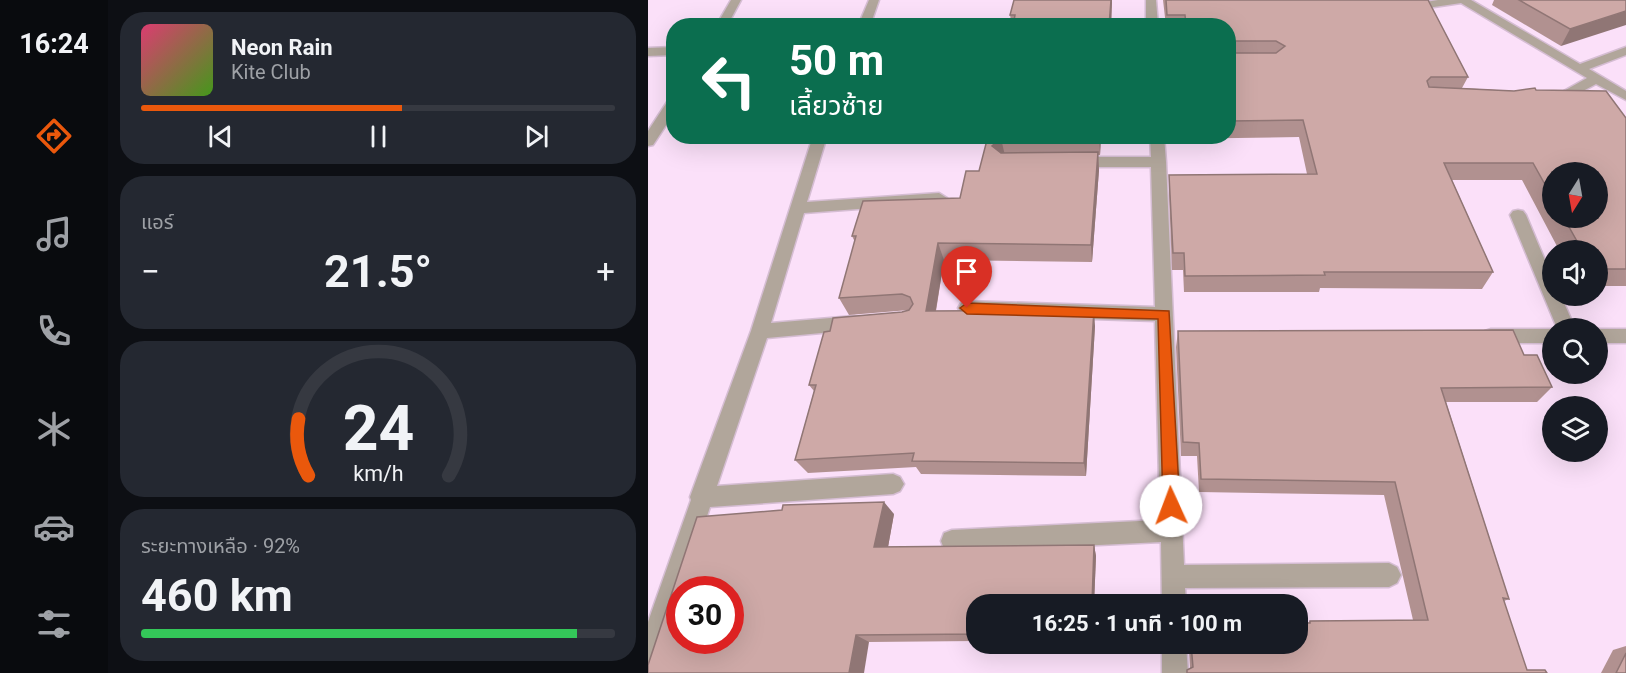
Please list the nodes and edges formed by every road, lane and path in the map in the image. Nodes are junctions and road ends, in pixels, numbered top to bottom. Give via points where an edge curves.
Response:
1 (735, 0) edge
2 (873, 0) edge
3 (1151, 0) edge
4 (1391, 0) edge
5 (1462, 0) edge
6 (725, 18) edge
7 (867, 18) edge
8 (1152, 18) edge
9 (666, 51) edge
10 (1626, 51) edge
11 (648, 52) edge
12 (1580, 68) junction
13 (1597, 78) junction
14 (1626, 96) edge
15 (1535, 99) edge
16 (661, 120) edge
17 (648, 142) edge
18 (818, 144) edge
19 (1159, 144) edge
20 (1064, 162) edge
21 (1163, 174) junction
22 (939, 198) edge
23 (798, 208) junction
24 (1518, 215) dead end
25 (967, 308) edge
26 (1165, 314) junction
27 (1562, 318) edge
28 (875, 322) edge
29 (760, 331) junction
30 (1542, 336) edge
31 (1608, 336) edge
32 (1626, 336) edge
33 (1470, 337) edge
34 (893, 484) dead end
35 (702, 497) junction
36 (1172, 530) junction
37 (952, 542) dead end
38 (1389, 574) dead end
39 (1174, 577) junction
40 (1174, 594) edge
41 (1174, 654) edge
42 (648, 657) edge
43 (1175, 673) edge

1 - 6 street
2 - 7 street
3 - 8 street
4 - 5 street via 1407,8
5 - 12 street
9 - 11 street
10 - 12 street
12 - 13 street
13 - 14 street
13 - 15 street via 1565,95
16 - 17 street
18 - 23 street
19 - 21 street
20 - 21 street
21 - 26 street
22 - 23 street
23 - 29 street
24 - 27 street
25 - 26 street
26 - 36 street via 1172,338
28 - 29 street
29 - 35 street
30 - 33 street
31 - 32 street
34 - 35 street
35 - 42 street
36 - 37 street
36 - 39 street
38 - 39 street
39 - 40 street
41 - 43 street

